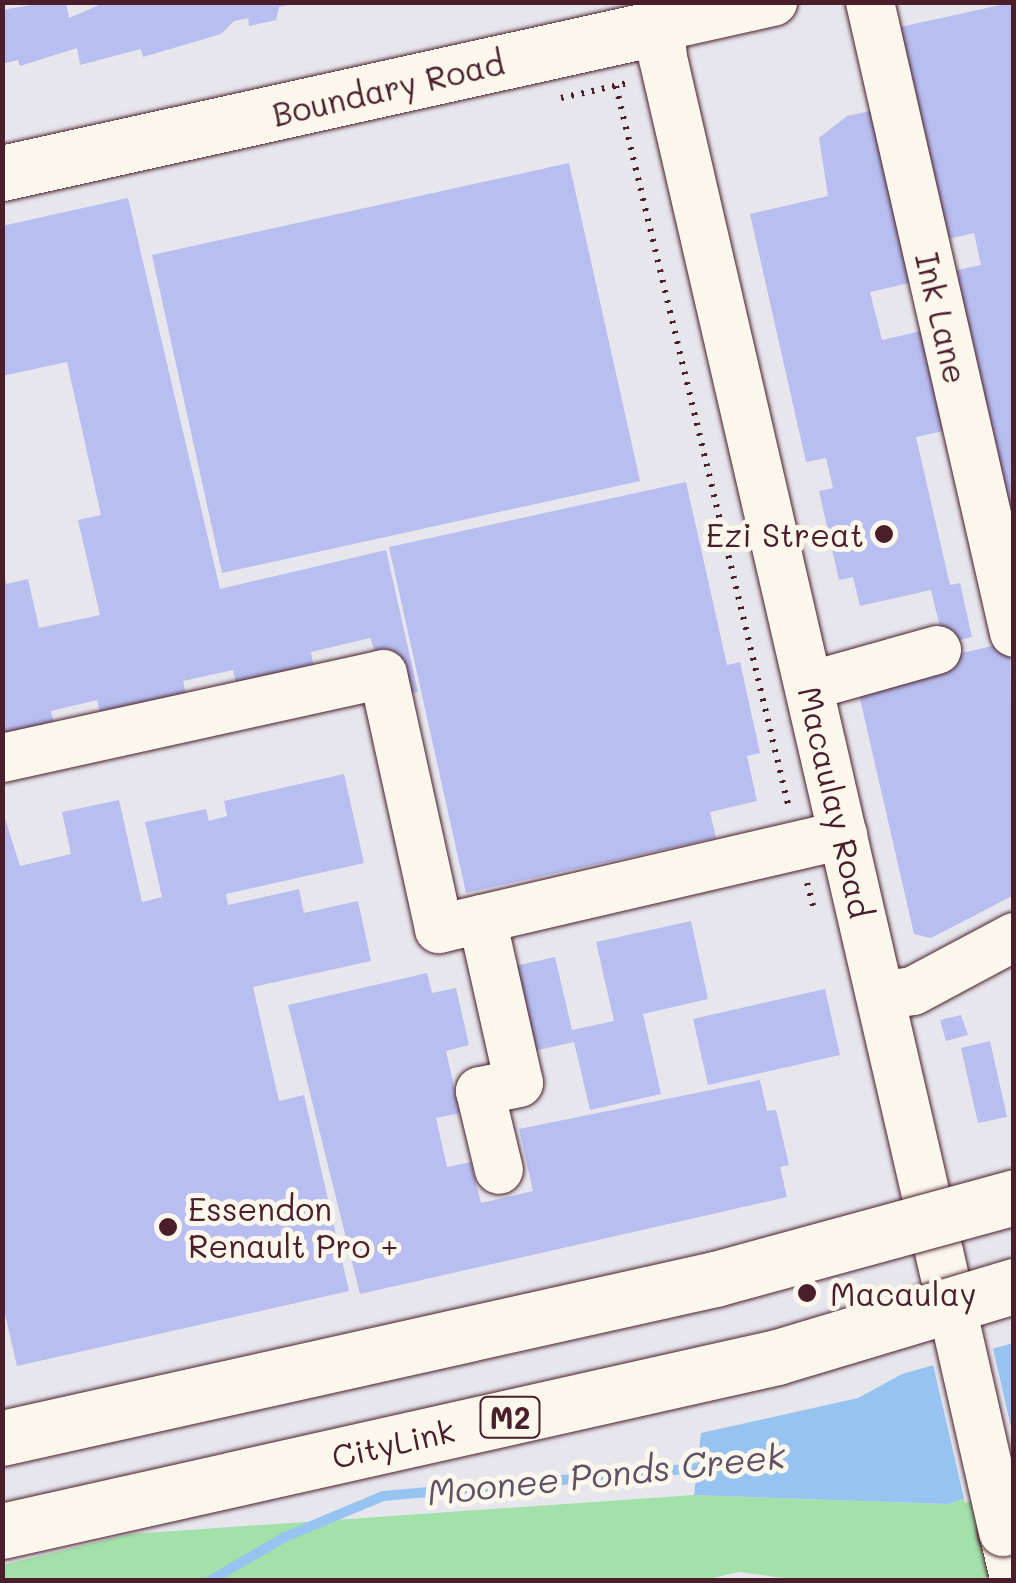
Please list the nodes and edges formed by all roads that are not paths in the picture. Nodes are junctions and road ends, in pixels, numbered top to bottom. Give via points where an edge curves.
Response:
1 (773, 2) edge
2 (870, 2) edge
3 (663, 9) edge
4 (2, 173) edge
5 (1014, 633) edge
6 (937, 650) dead end
7 (809, 686) junction
8 (2, 758) edge
9 (821, 840) junction
10 (482, 919) junction
11 (1014, 937) edge
12 (880, 996) junction
13 (499, 1170) dead end
14 (1014, 1197) edge
15 (1014, 1286) edge
16 (2, 1438) edge
17 (310, 1462) junction
18 (2, 1531) edge
19 (1008, 1555) edge
20 (2, 1558) edge

1 - 3 street, Boundary Road
2 - 5 street, Ink Lane
3 - 4 main road, Boundary Road
3 - 7 street, Macaulay Road
6 - 7 street
7 - 9 street, Macaulay Road
8 - 10 street via 383,674 439,929
9 - 10 street
9 - 12 street, Macaulay Road
10 - 13 street via 518,1082 480,1091
11 - 12 street via 913,991
12 - 19 street, Macaulay Road, bridge
14 - 16 main road, bridge via 714,1278
15 - 17 main road, CityLink / M2, bridge via 776,1357
17 - 18 main road, CityLink / M2, bridge
17 - 20 main road, bridge

